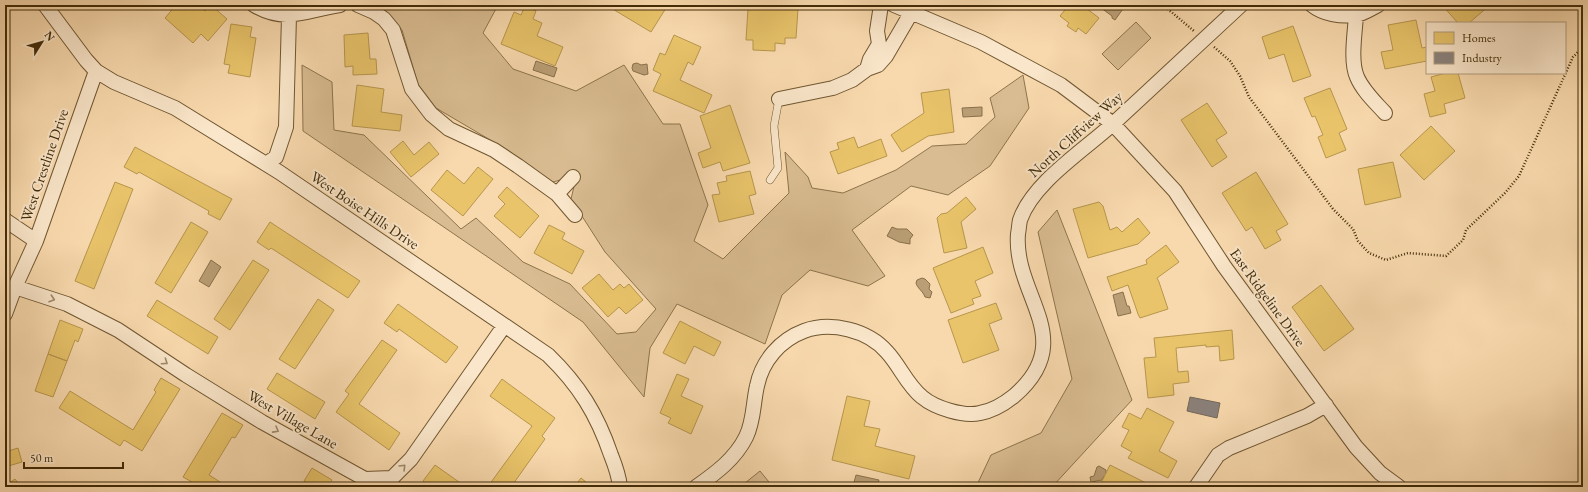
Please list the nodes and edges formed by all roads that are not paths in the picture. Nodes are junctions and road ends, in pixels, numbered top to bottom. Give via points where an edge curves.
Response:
1 (45, 5) edge
2 (254, 5) edge
3 (340, 5) edge
4 (358, 5) edge
5 (881, 5) edge
6 (894, 5) edge
7 (1240, 5) edge
8 (1312, 5) edge
9 (1378, 5) edge
10 (911, 13) junction
11 (1356, 15) junction
12 (289, 16) junction
13 (879, 36) junction
14 (894, 42) junction
15 (867, 69) junction
16 (96, 71) junction
17 (779, 99) joint
18 (1385, 113) dead end
19 (1113, 124) junction
20 (266, 164) junction
21 (573, 177) dead end
22 (770, 180) dead end
23 (557, 194) junction
24 (575, 214) dead end
25 (5, 220) edge
26 (36, 240) junction
27 (15, 287) junction
28 (5, 314) edge
29 (504, 326) junction
30 (1326, 406) junction
31 (620, 487) edge
32 (696, 487) edge
33 (1196, 487) edge
34 (1399, 487) edge

1 - 16 street, West Boise Hills Drive
2 - 12 street
3 - 12 street
4 - 23 street via 384,19 393,30 412,89 431,114 449,129 494,150
5 - 13 street via 877,31
6 - 10 street, East Ridgeline Drive
7 - 19 street, North Cliffview Way
8 - 11 street via 1333,14
9 - 11 street
10 - 14 street
10 - 19 street, East Ridgeline Drive via 981,42 1062,85
11 - 18 street via 1353,64 1356,76
12 - 20 street via 286,127 276,157
13 - 14 street
13 - 15 street via 879,44
14 - 15 street via 878,65
15 - 17 street via 852,80 833,88
16 - 20 street, West Boise Hills Drive via 114,82 175,108
16 - 26 street, West Crestline Drive
17 - 22 lane via 774,126 778,168
19 - 30 street, East Ridgeline Drive via 1175,191 1224,266
19 - 32 street, North Cliffview Way via 1039,188 1019,221 1017,245 1020,264 1040,319 1044,338 1040,363 1029,381 1012,397 994,409 978,414 941,408 922,397 906,380 888,352 875,341 856,331 835,327 806,330 782,344 772,354 762,369 757,385 747,435 736,454
20 - 29 street, West Boise Hills Drive
21 - 23 street
23 - 24 street
25 - 26 street
26 - 27 street, West Crestline Drive
27 - 28 street, West Crestline Drive
27 -> 29 street, West Village Lane via 66,304 118,330 186,376 262,422 365,479 392,478 411,459
29 - 31 street, West Boise Hills Drive via 548,355 580,390 605,435
30 - 33 street via 1229,448 1218,455
30 - 34 street, East Ridgeline Drive via 1368,461

